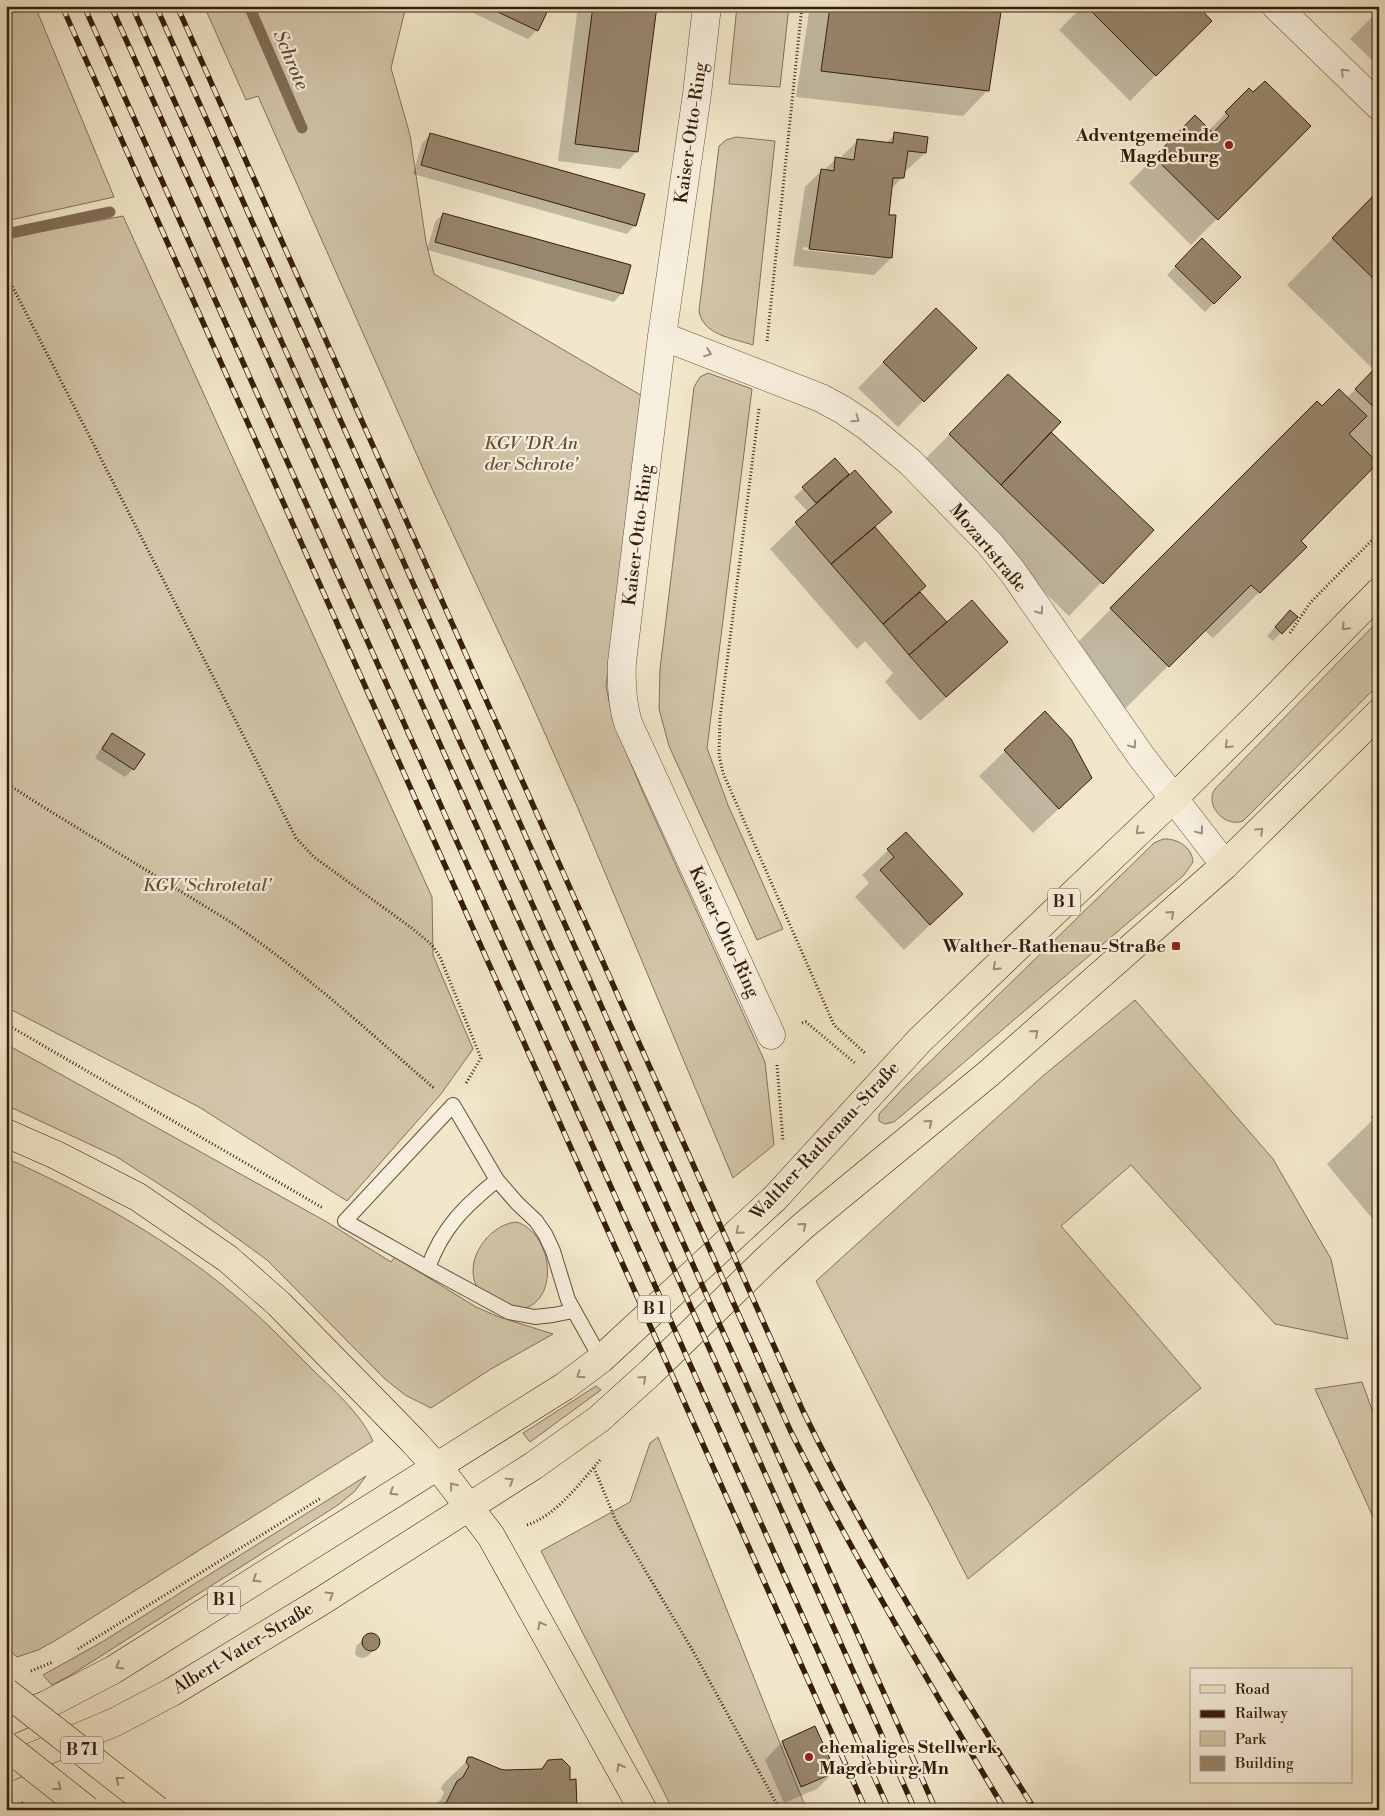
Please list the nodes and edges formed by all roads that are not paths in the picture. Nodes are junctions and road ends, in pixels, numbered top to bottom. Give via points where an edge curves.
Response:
1 (707, 6) edge
2 (1276, 6) edge
3 (1379, 106) edge
4 (662, 336) junction
5 (1379, 592) edge
6 (1379, 713) edge
7 (1174, 798) junction
8 (1225, 865) junction
9 (771, 1035) road end
10 (6, 1133) edge
11 (497, 1180) junction
12 (428, 1268) junction
13 (573, 1311) junction
14 (601, 1359) junction
15 (434, 1466) junction
16 (469, 1507) junction
17 (6, 1692) edge
18 (6, 1722) edge
19 (6, 1746) edge
20 (6, 1768) edge
21 (87, 1810) edge
22 (157, 1810) edge
23 (643, 1810) edge

1 - 4 street, Kaiser-Otto-Ring
3 -> 2 street
4 -> 7 street, Mozartstraße via 821,398 868,427 910,462 964,516 1012,571
4 - 9 street, Kaiser-Otto-Ring via 622,662 624,712
5 -> 7 main road, Walther-Rathenau-Straße / B 1
8 -> 6 main road, B 1
7 -> 8 street, Mozartstraße
7 -> 14 main road, Walther-Rathenau-Straße / B 1 via 920,1040 775,1198
16 -> 8 main road, B 1 via 599,1419 797,1231 988,1074
10 - 15 main road via 138,1197 228,1258 286,1312
11 - 12 lane via 454,1219 440,1240
11 - 12 lane via 453,1105 345,1221
11 - 13 lane via 545,1234
12 - 13 lane via 510,1312 535,1317
13 - 14 lane
14 -> 15 main road, Walther-Rathenau-Straße / B 1 via 565,1386
16 -> 15 main road
15 -> 18 main road, B 1 via 113,1670
20 -> 16 main road, Albert-Vater-Straße / B 1 via 115,1722 172,1692
23 -> 16 main road via 505,1559
22 -> 17 main road, B 71, bridge
19 -> 21 main road, B 71, bridge

